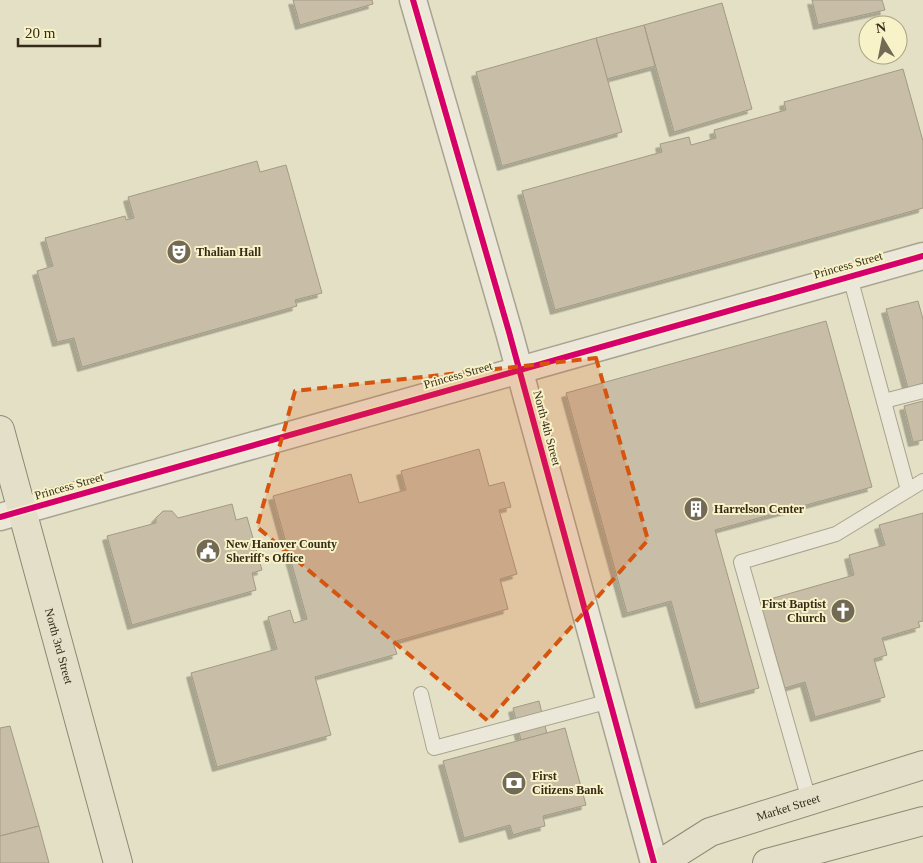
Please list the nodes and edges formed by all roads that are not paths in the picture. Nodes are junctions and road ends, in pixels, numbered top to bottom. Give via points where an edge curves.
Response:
1 (413, 0) edge
2 (923, 256) edge
3 (850, 277) junction
4 (519, 369) junction
5 (923, 391) edge
6 (884, 401) junction
7 (0, 430) edge
8 (923, 481) edge
9 (908, 490) junction
10 (11, 514) edge
11 (421, 694) dead end
12 (610, 702) junction
13 (923, 766) edge
14 (809, 800) junction
15 (923, 820) edge
16 (118, 863) edge
17 (654, 863) edge
18 (661, 863) edge
19 (767, 863) edge

1 - 4 street, North 4th Street
2 - 3 street, Princess Street
3 - 4 street, Princess Street
3 - 6 lane
4 - 10 street, Princess Street
4 - 12 street, North 4th Street
5 - 6 lane
6 - 9 lane
7 - 10 main road, North 3rd Street
8 - 9 lane
9 - 14 lane via 836,534 741,562
10 - 16 main road, North 3rd Street
11 - 12 lane via 434,748
12 - 17 street, North 4th Street
13 - 14 main road, Market Street
14 - 18 main road, Market Street via 710,832
15 - 19 main road

